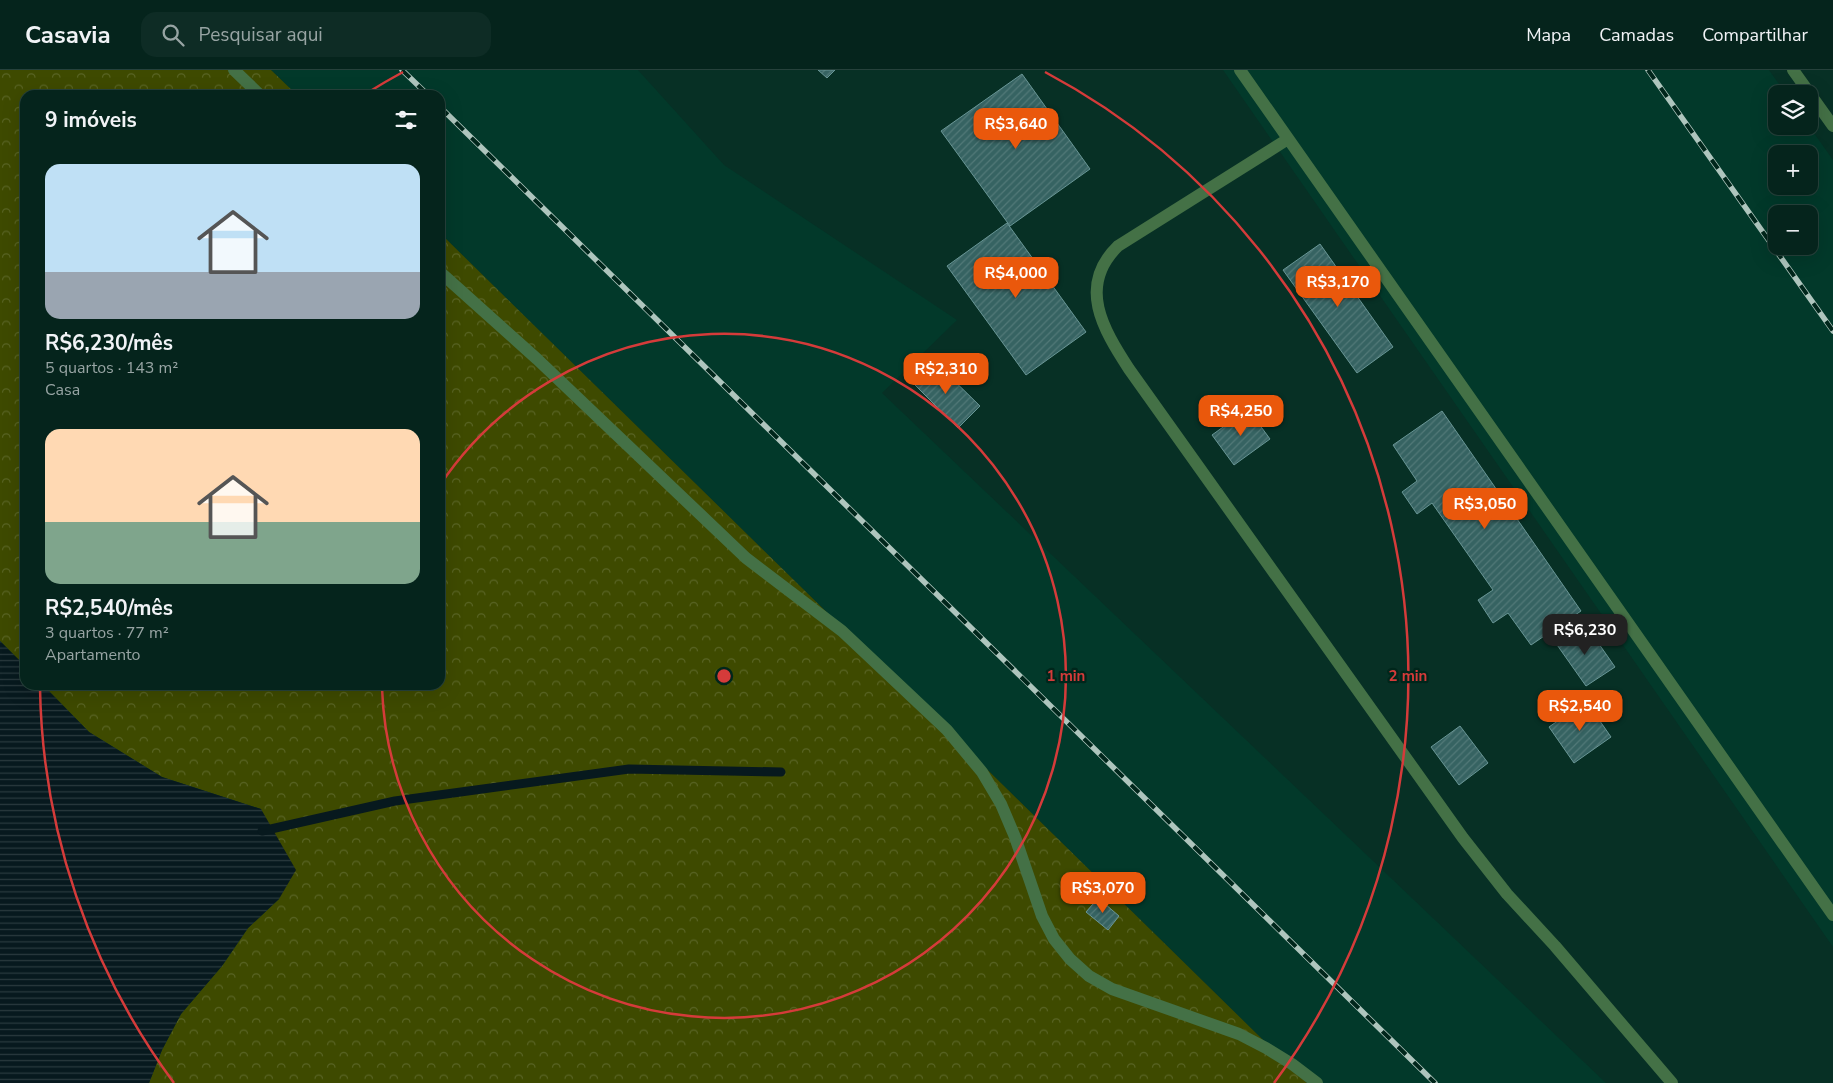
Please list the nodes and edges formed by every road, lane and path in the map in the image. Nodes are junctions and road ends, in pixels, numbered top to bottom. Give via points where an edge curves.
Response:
1 (234, 70) edge
2 (1240, 70) edge
3 (1793, 70) edge
4 (255, 90) edge
5 (1833, 126) edge
6 (1288, 139) junction
7 (445, 276) edge
8 (1833, 915) edge
9 (1317, 1083) edge
10 (1672, 1083) edge

1 - 4 street
2 - 6 street
3 - 5 street
6 - 8 street
6 - 10 street via 1114,249 1097,280 1096,300 1102,320 1129,369 1468,844 1512,900
7 - 9 street via 537,359 746,558 842,632 947,730 982,772 1001,804 1016,837 1044,922 1070,959 1090,976 1112,988 1239,1034 1279,1055

